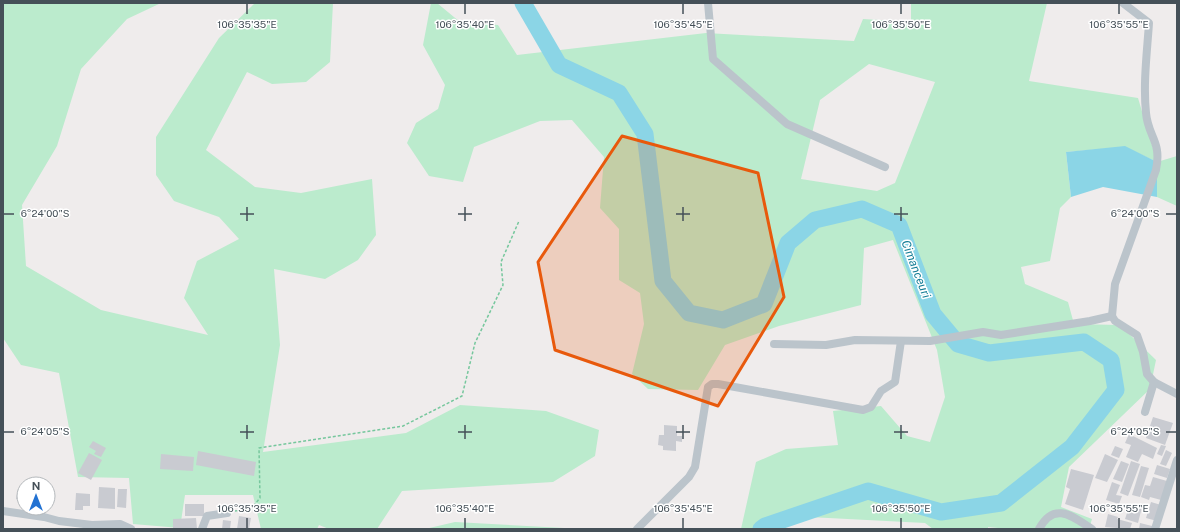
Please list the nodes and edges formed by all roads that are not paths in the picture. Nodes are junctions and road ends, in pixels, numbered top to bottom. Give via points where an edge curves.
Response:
1 (708, 3) edge
2 (1123, 3) edge
3 (885, 167) dead end
4 (1112, 316) junction
5 (901, 341) junction
6 (774, 344) dead end
7 (1154, 382) junction
8 (1177, 394) edge
9 (1145, 412) dead end
10 (1177, 460) edge
11 (3, 511) edge
12 (227, 513) road end
13 (131, 529) edge
14 (202, 529) edge
15 (637, 529) edge
16 (1039, 529) edge
17 (1092, 529) edge
18 (1155, 529) edge

1 - 3 street via 713,59 787,124
2 - 4 street via 1148,23 1146,115 1158,158 1115,284
4 - 5 street via 1001,335 983,332 930,341
4 - 7 street via 1115,321 1137,335 1147,374
5 - 6 street via 855,340 826,345
5 - 15 street via 894,382 881,391 871,407 863,410 712,384 708,387 695,467 690,477
7 - 8 street
7 - 9 street
10 - 18 street
11 - 13 street via 92,525 120,524
12 - 14 street via 207,516
16 - 17 street via 1044,519 1056,513 1069,514

